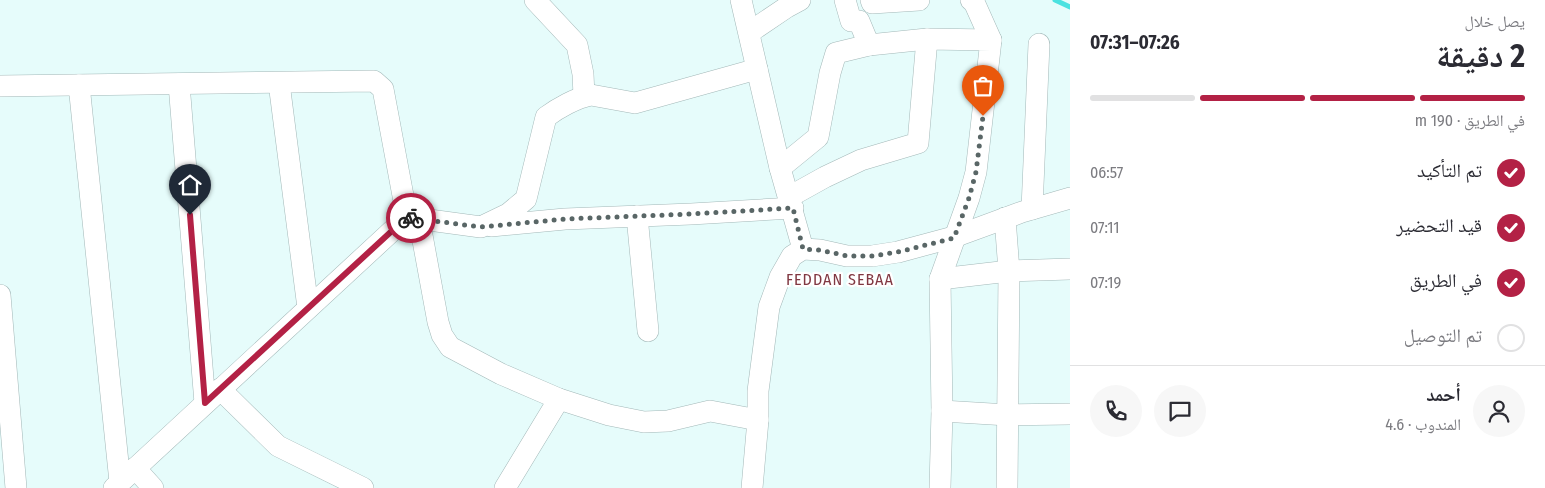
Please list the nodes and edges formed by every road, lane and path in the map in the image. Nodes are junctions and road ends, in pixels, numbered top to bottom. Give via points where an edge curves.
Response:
1 (535, 0) edge
2 (741, 0) edge
3 (800, 0) edge
4 (845, 0) edge
5 (871, 0) edge
6 (919, 0) edge
7 (971, 0) edge
8 (750, 32) junction
9 (927, 40) junction
10 (991, 40) junction
11 (1039, 44) dead end
12 (869, 45) junction
13 (757, 69) junction
14 (279, 82) junction
15 (179, 84) junction
16 (79, 85) junction
17 (0, 86) edge
18 (584, 96) junction
19 (780, 168) junction
20 (1070, 198) edge
21 (791, 202) junction
22 (1032, 209) junction
23 (637, 216) junction
24 (413, 218) junction
25 (1005, 218) junction
26 (481, 227) junction
27 (954, 238) junction
28 (803, 249) junction
29 (1070, 269) edge
30 (1009, 271) junction
31 (940, 279) junction
32 (0, 295) edge
33 (308, 308) junction
34 (648, 331) dead end
35 (213, 396) junction
36 (559, 398) junction
37 (942, 411) junction
38 (1070, 414) edge
39 (1008, 415) junction
40 (758, 420) junction
41 (135, 468) junction
42 (117, 485) edge
43 (16, 488) edge
44 (152, 488) edge
45 (363, 488) edge
46 (504, 488) edge
47 (752, 488) edge
48 (940, 488) edge
49 (1007, 488) edge

1 - 18 street via 577,45
2 - 8 street
3 - 8 street
4 - 12 street via 851,21 859,21
5 - 6 street via 872,3
7 - 10 street
8 - 13 street
9 - 10 street
9 - 12 street
9 - 21 street via 918,143 861,160 825,177
10 - 27 street via 976,172
11 - 22 street
12 - 19 street via 836,54 818,137
13 - 18 street via 635,103
13 - 19 street
14 - 15 street
14 - 24 street via 374,81 378,84 382,89
14 - 33 street
15 - 16 street
15 - 35 street
16 - 17 street
16 - 42 street
18 - 26 street via 546,117 526,199 508,214
19 - 21 street
20 - 22 street
21 - 23 street
21 - 28 street
22 - 25 street
23 - 26 street
23 - 34 street
24 - 26 street
24 - 33 street
24 - 36 street via 438,322 450,348
25 - 27 street
25 - 30 street
27 - 28 street via 872,256 847,256
27 - 31 street
28 - 40 street via 792,256 769,308 758,391
29 - 30 street
30 - 31 street
30 - 39 street
31 - 37 street
32 - 43 street
33 - 35 street
35 - 41 street
35 - 45 street via 278,446
36 - 40 street via 608,415 644,422 668,421 710,411
36 - 46 street
37 - 39 street
37 - 48 street
38 - 39 street
39 - 49 street
40 - 47 street
41 - 42 street
41 - 44 street

